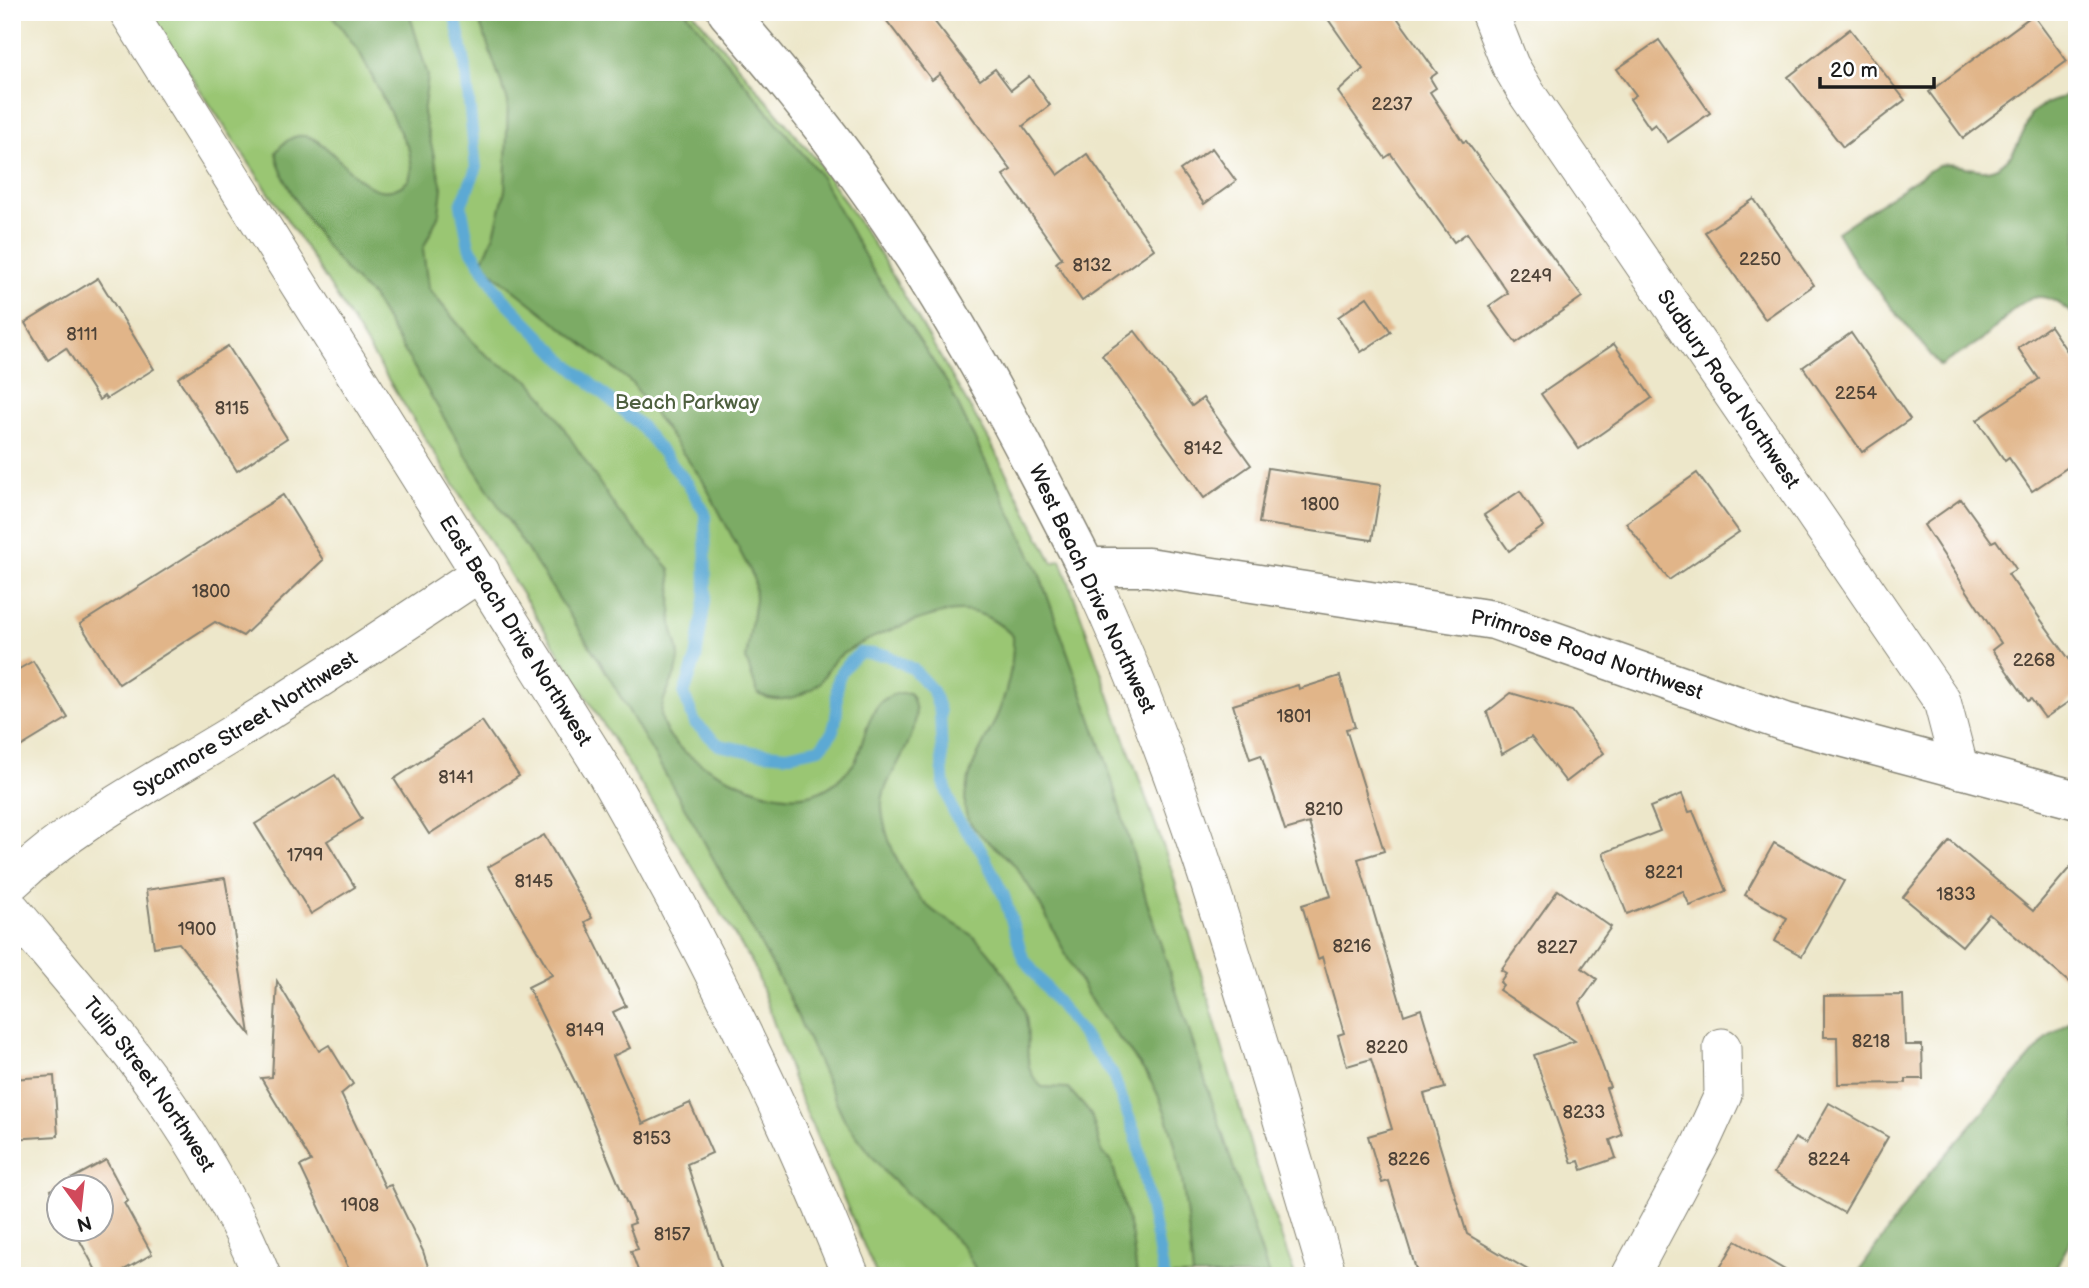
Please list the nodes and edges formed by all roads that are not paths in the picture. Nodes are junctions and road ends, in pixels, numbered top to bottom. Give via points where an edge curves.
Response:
1 (128, 12) edge
2 (727, 12) edge
3 (1489, 12) edge
4 (1086, 567) junction
5 (481, 572) junction
6 (1959, 770) junction
7 (2077, 800) edge
8 (12, 882) edge
9 (12, 910) edge
10 (1722, 1047) dead end
11 (262, 1276) edge
12 (851, 1276) edge
13 (1328, 1276) edge
14 (1630, 1276) edge

1 - 5 street, East Beach Drive Northwest
2 - 4 street, West Beach Drive Northwest via 833,142 904,241 988,379
3 - 6 street, Sudbury Road Northwest via 1527,94 1942,701
4 - 6 street, Primrose Road Northwest via 1148,567 1494,620 1785,722
4 - 13 street, West Beach Drive Northwest via 1141,687 1181,794
5 - 8 street, Sycamore Street Northwest via 314,684 93,819
5 - 12 street, East Beach Drive Northwest via 607,776 709,963 786,1123
6 - 7 street, Primrose Road Northwest
9 - 11 street, Tulip Street Northwest via 163,1092 217,1178
10 - 14 street via 1723,1095

